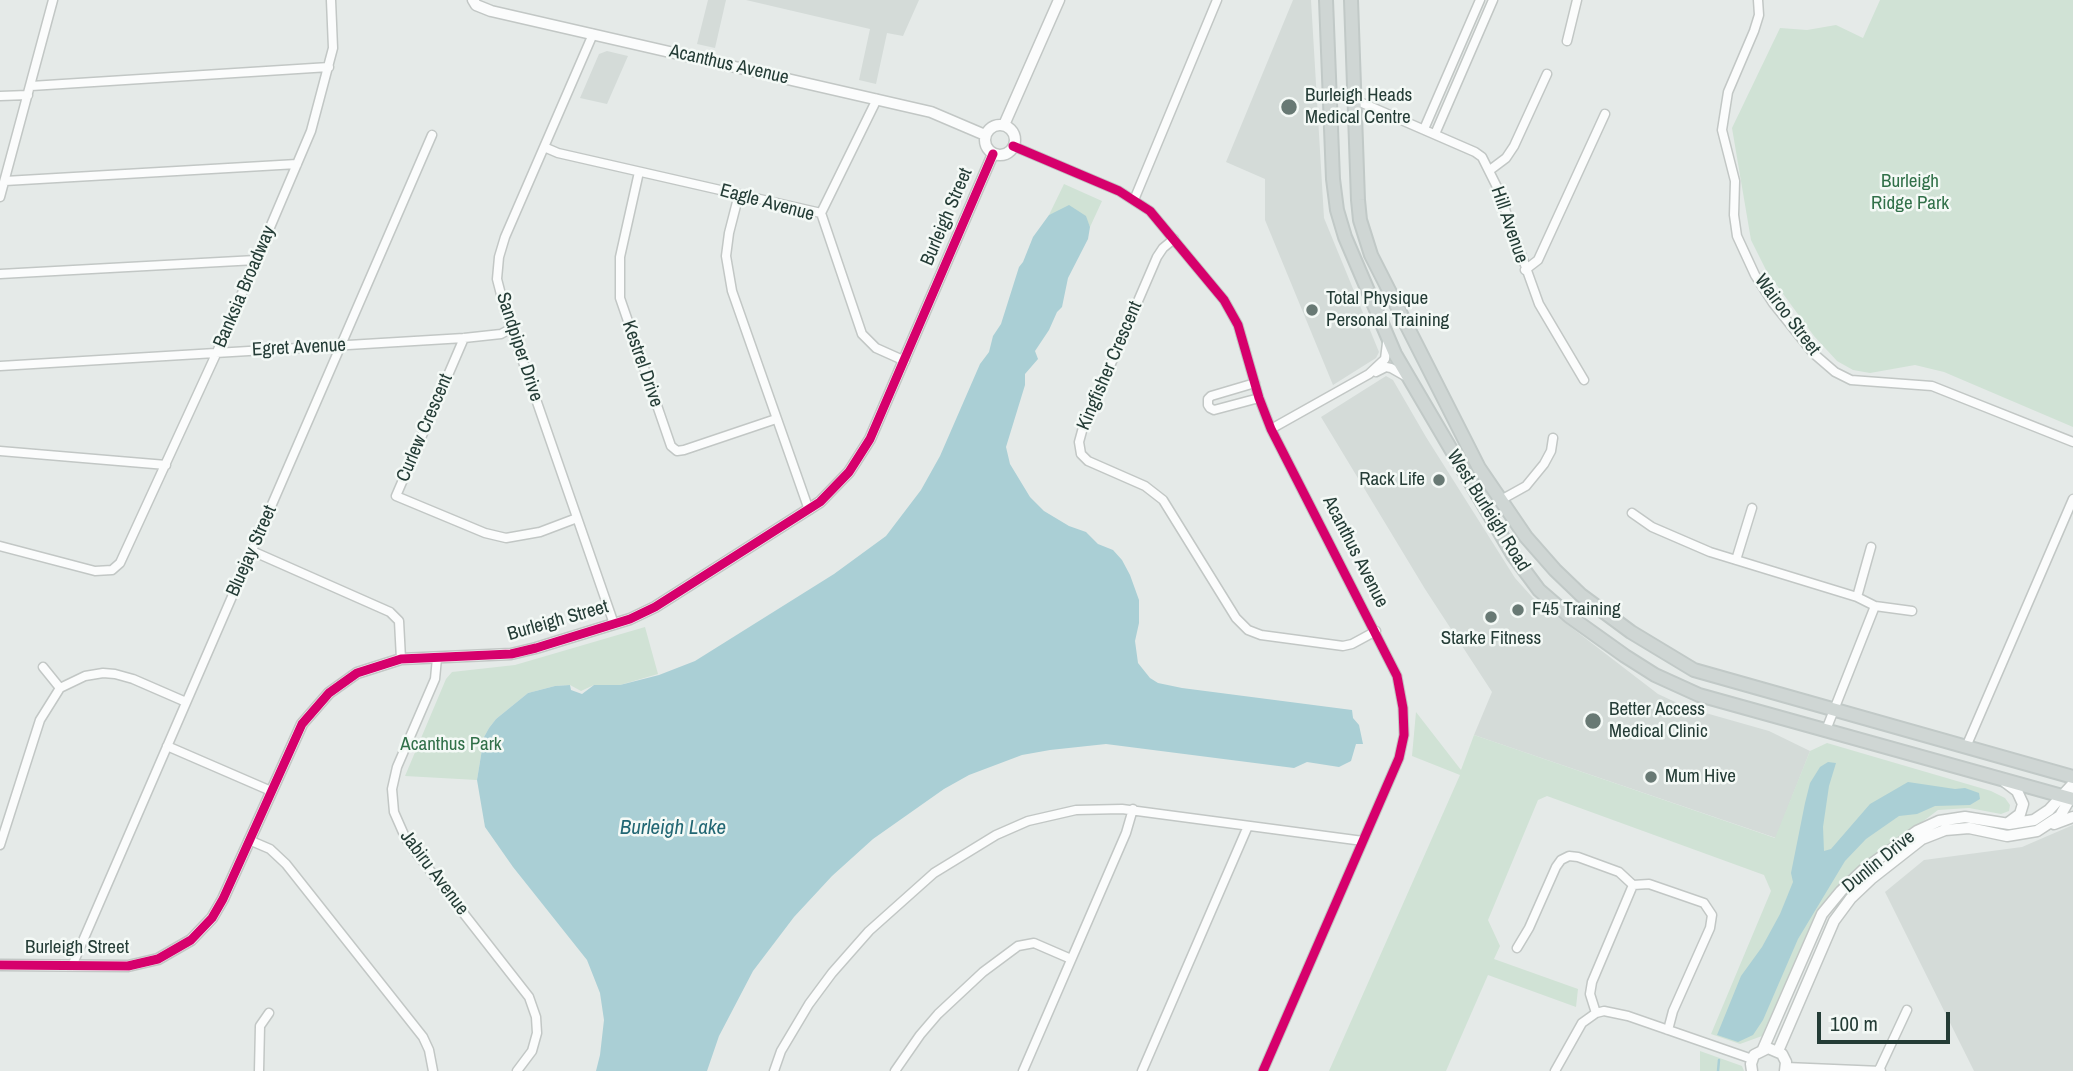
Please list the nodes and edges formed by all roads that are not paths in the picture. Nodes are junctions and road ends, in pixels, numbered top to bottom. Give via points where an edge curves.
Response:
1 (53, 0) edge
2 (331, 0) edge
3 (473, 0) edge
4 (1059, 0) edge
5 (1217, 0) edge
6 (1326, 0) edge
7 (1332, 0) edge
8 (1351, 0) edge
9 (1480, 0) edge
10 (1493, 0) edge
11 (1577, 0) edge
12 (1758, 0) edge
13 (593, 34) junction
14 (1567, 41) dead end
15 (1328, 55) junction
16 (329, 67) junction
17 (1547, 74) dead end
18 (30, 90) junction
19 (0, 96) edge
20 (877, 99) junction
21 (1353, 99) junction
22 (1605, 114) dead end
23 (1004, 125) junction
24 (1424, 129) junction
25 (1435, 134) junction
26 (432, 135) dead end
27 (985, 135) junction
28 (544, 146) junction
29 (1013, 146) junction
30 (993, 153) junction
31 (297, 164) junction
32 (1490, 170) junction
33 (639, 173) junction
34 (5, 181) junction
35 (738, 194) junction
36 (0, 197) edge
37 (1134, 200) junction
38 (821, 214) junction
39 (1174, 239) junction
40 (257, 260) junction
41 (1525, 270) junction
42 (0, 274) edge
43 (512, 328) junction
44 (464, 338) junction
45 (1387, 339) junction
46 (342, 345) junction
47 (217, 352) junction
48 (905, 360) junction
49 (0, 366) edge
50 (1369, 374) junction
51 (1408, 378) junction
52 (1584, 380) dead end
53 (1255, 383) junction
54 (1259, 398) junction
55 (776, 419) junction
56 (1271, 429) junction
57 (1553, 438) dead end
58 (2073, 442) edge
59 (0, 451) edge
60 (166, 465) junction
61 (2073, 499) edge
62 (1499, 501) junction
63 (1752, 508) dead end
64 (809, 510) junction
65 (1632, 513) dead end
66 (577, 518) junction
67 (0, 546) edge
68 (1871, 547) dead end
69 (252, 551) junction
70 (1736, 560) junction
71 (1857, 597) junction
72 (1875, 606) junction
73 (1912, 611) dead end
74 (614, 624) junction
75 (1376, 631) junction
76 (437, 658) junction
77 (401, 659) junction
78 (44, 667) dead end
79 (60, 688) junction
80 (186, 702) junction
81 (1833, 710) junction
82 (1826, 730) junction
83 (167, 746) junction
84 (1966, 747) junction
85 (1994, 776) junction
86 (2073, 776) edge
87 (2073, 784) edge
88 (271, 791) junction
89 (2070, 796) edge
90 (1133, 809) junction
91 (2073, 817) edge
92 (1948, 824) junction
93 (2005, 824) junction
94 (2050, 825) junction
95 (1248, 826) junction
96 (250, 840) junction
97 (1363, 841) junction
98 (0, 845) edge
99 (1633, 885) junction
100 (1517, 948) dead end
101 (1071, 959) junction
102 (0, 965) edge
103 (72, 966) junction
104 (1907, 1010) dead end
105 (269, 1013) dead end
106 (1596, 1013) junction
107 (1668, 1030) junction
108 (1763, 1049) junction
109 (1778, 1051) junction
110 (1752, 1059) junction
111 (1785, 1069) edge
112 (1880, 1070) edge
113 (259, 1071) edge
114 (433, 1071) edge
115 (517, 1071) edge
116 (774, 1071) edge
117 (895, 1071) edge
118 (1023, 1071) edge
119 (1142, 1071) edge
120 (1263, 1071) edge
121 (1555, 1071) edge
122 (1752, 1071) edge

1 - 18 street
2 - 16 street, Banksia Broadway
3 - 13 street, Acanthus Avenue via 491,11
4 - 23 street
5 - 37 street
6 - 15 main road, West Burleigh Road
7 - 15 main road
8 - 21 main road, West Burleigh Road
9 - 24 street
10 - 25 street
11 - 14 street
12 - 58 street, Wairoo Street via 1759,15 1732,79 1722,130 1735,181 1735,229 1773,303 1813,353 1851,380 1932,386
13 - 20 street, Acanthus Avenue
13 - 28 street, Sandpiper Drive
15 - 45 main road, West Burleigh Road via 1337,210
16 - 18 street
16 - 31 street, Banksia Broadway
17 - 32 street, Hill Avenue via 1514,146
18 - 19 street
18 - 34 street
20 - 27 street, Acanthus Avenue via 932,112
20 - 38 street
21 - 24 street
21 - 62 main road, West Burleigh Road via 1360,220 1371,255
22 - 41 street via 1538,260
23 - 27 street via 995,125
23 - 29 street via 1014,136
24 - 25 street
25 - 32 street via 1479,154
26 - 46 street, Bluejay Street
27 - 30 street via 985,144
28 - 33 street, Eagle Avenue
28 - 43 street, Sandpiper Drive via 499,257 499,287
29 - 30 street via 1003,155
29 - 37 street, Acanthus Avenue
30 - 48 street, Burleigh Street
31 - 34 street
31 - 40 street, Banksia Broadway
32 - 41 street, Hill Avenue
33 - 35 street, Eagle Avenue
33 - 55 street, Kestrel Drive via 619,263 620,298 671,446 684,450
34 - 36 street
35 - 38 street, Eagle Avenue
35 - 55 street via 727,269
37 - 39 street, Acanthus Avenue
38 - 48 street, Eagle Avenue via 863,334 876,348
39 - 53 street, Acanthus Avenue via 1224,300 1238,325
39 - 75 street, Kingfisher Crescent via 1157,257 1082,431 1081,454 1163,500 1248,630 1343,646
40 - 42 street
40 - 47 street, Banksia Broadway
41 - 52 street, Hill Avenue via 1539,304
43 - 44 street, Egret Avenue via 501,334
43 - 66 street, Sandpiper Drive
44 - 46 street, Egret Avenue
44 - 66 street, Curlew Crescent via 396,496 506,538
45 - 50 street via 1385,359
45 - 51 main road, West Burleigh Road
46 - 47 street, Egret Avenue
46 - 69 street, Bluejay Street
47 - 49 street, Egret Avenue
47 - 60 street, Banksia Broadway
48 - 64 street, Burleigh Street via 862,454
50 - 51 street via 1391,368
50 - 56 street
51 - 82 main road, West Burleigh Road via 1513,555 1539,590 1569,616 1676,686
53 - 54 street, Acanthus Avenue
53 - 54 street via 1212,396 1208,405 1214,410
54 - 56 street, Acanthus Avenue
55 - 64 street
56 - 75 street, Acanthus Avenue
57 - 62 street via 1551,451 1526,486
59 - 60 street
60 - 67 street, Banksia Broadway via 120,563 112,570 95,571
61 - 84 street
62 - 81 main road, West Burleigh Road via 1525,537 1581,595 1651,646 1701,672
63 - 70 street
64 - 74 street, Burleigh Street via 655,607
65 - 70 street via 1652,527
66 - 74 street, Sandpiper Drive
68 - 71 street
69 - 77 street via 394,615 400,626
69 - 80 street, Bluejay Street
70 - 71 street
71 - 72 street
72 - 73 street
72 - 81 street
74 - 76 street, Burleigh Street via 511,654
75 - 97 street, Acanthus Avenue via 1397,676 1404,735 1399,758
76 - 77 street, Burleigh Street
76 - 115 street, Jabiru Avenue via 435,679 397,767 392,789 394,812 414,850 529,997 537,1033 532,1051
77 - 88 street, Burleigh Street via 357,673 317,704 295,735
78 - 79 street
79 - 80 street via 85,676 114,674
79 - 98 street via 40,720
80 - 83 street, Bluejay Street
81 - 82 street
81 - 84 main road, West Burleigh Road
82 - 85 main road, West Burleigh Road
83 - 88 street
83 - 103 street, Bluejay Street
84 - 86 main road, West Burleigh Road
85 - 89 main road, West Burleigh Road
85 - 93 street via 2015,789 2023,804 2019,815
87 - 89 street, Dunlin Drive
88 - 96 street, Burleigh Street
89 - 93 street, Dunlin Drive via 2038,818
89 - 94 street, Dunlin Drive via 2062,814
90 - 95 street
90 - 101 street
90 - 116 street via 1076,810 1028,821 934,873 890,910 832,973 788,1040
91 - 94 street
92 - 93 street, Dunlin Drive via 1965,817
92 - 94 street, Dunlin Drive via 2011,836
92 - 108 street, Dunlin Drive via 1917,831 1863,870 1822,914
92 - 109 street, Dunlin Drive via 1851,898 1834,921
95 - 97 street
95 - 119 street
96 - 103 street, Burleigh Street via 218,908 191,940 143,964
96 - 114 street via 271,849 286,864 422,1037
97 - 120 street, Acanthus Avenue
99 - 100 street via 1623,874 1599,865 1573,856 1562,860
99 - 106 street via 1590,988
99 - 107 street via 1653,885 1704,903 1711,911 1710,929
101 - 117 street via 1034,943 1017,946 955,996
101 - 118 street
102 - 103 street, Burleigh Street
104 - 112 street
105 - 113 street via 260,1026
106 - 107 street via 1616,1012
106 - 121 street via 1581,1023
107 - 110 street
108 - 109 street
108 - 110 street
109 - 111 street
110 - 122 street
111 - 112 street

